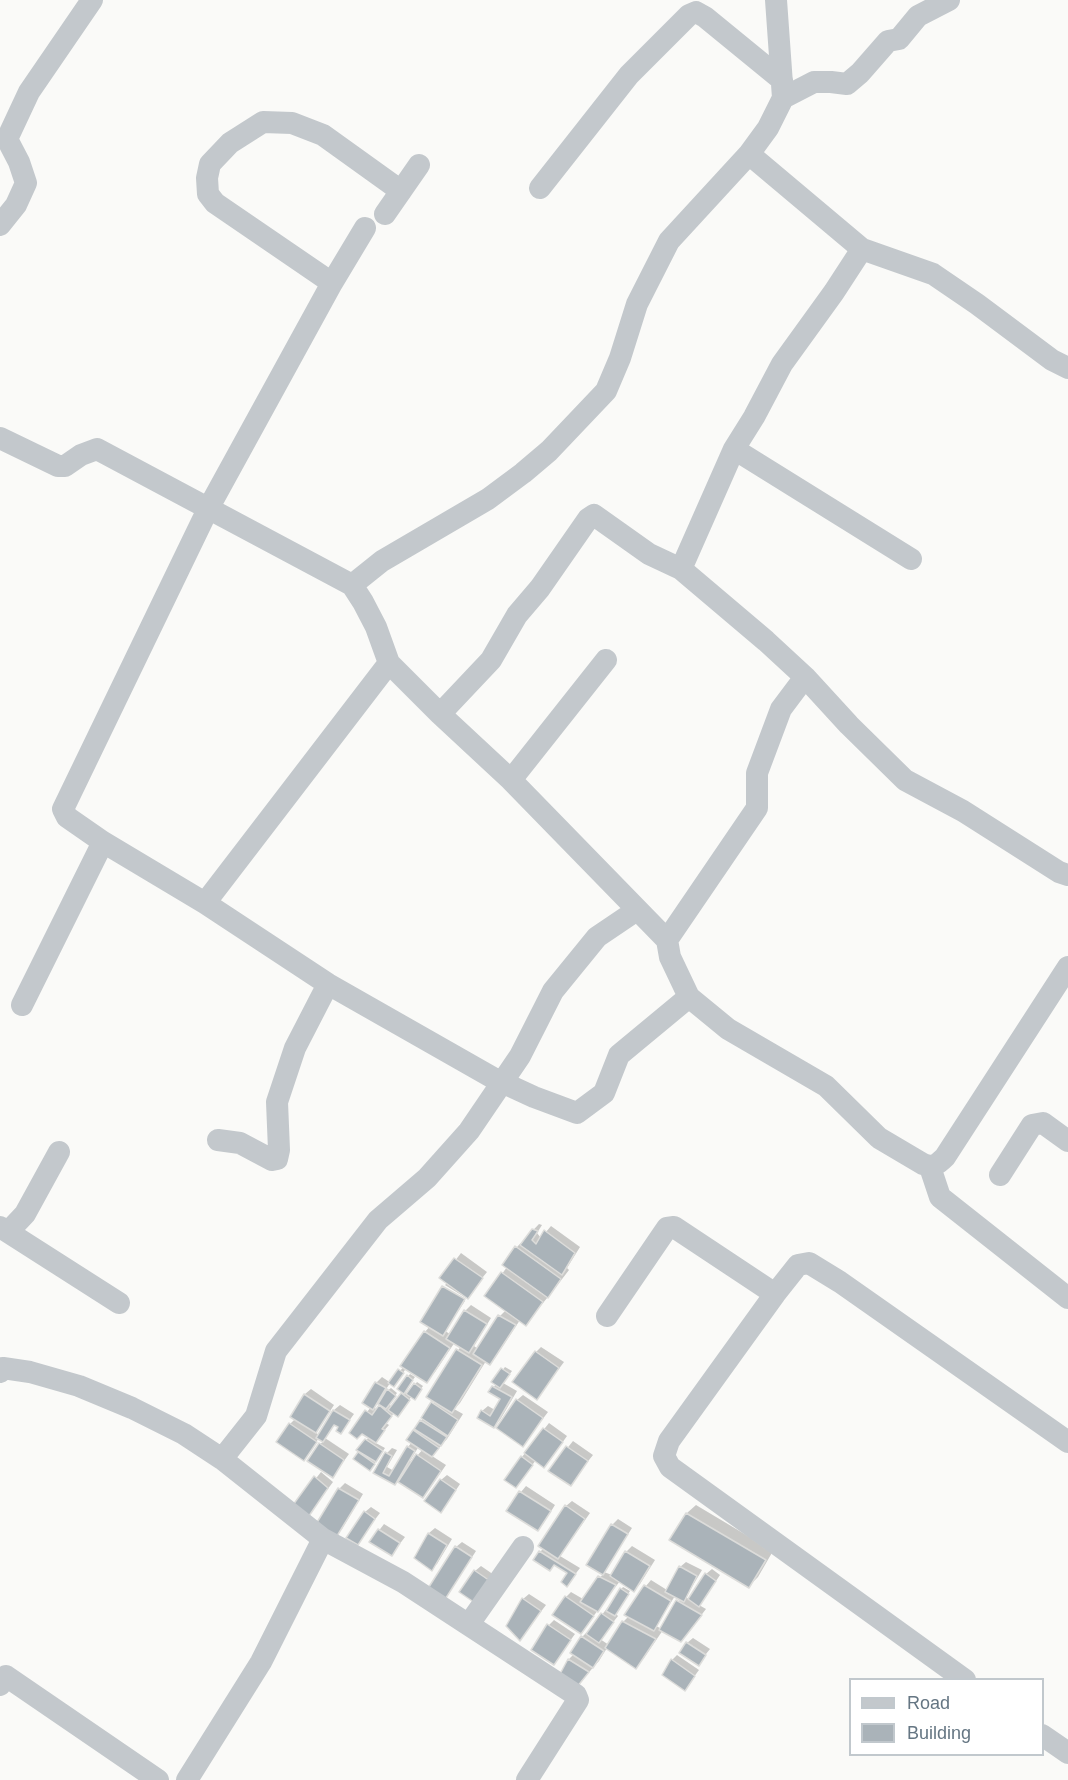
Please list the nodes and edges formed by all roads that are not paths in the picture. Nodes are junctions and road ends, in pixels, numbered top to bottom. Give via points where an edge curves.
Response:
1 (92, 0) edge
2 (776, 0) edge
3 (949, 0) edge
4 (782, 89) junction
5 (748, 154) junction
6 (419, 165) dead end
7 (540, 189) dead end
8 (400, 191) junction
9 (385, 214) dead end
10 (0, 225) edge
11 (364, 228) dead end
12 (862, 249) junction
13 (332, 283) junction
14 (1068, 368) edge
15 (0, 438) edge
16 (734, 449) junction
17 (208, 509) junction
18 (911, 559) dead end
19 (681, 570) junction
20 (352, 585) junction
21 (606, 660) dead end
22 (389, 663) junction
23 (804, 676) junction
24 (440, 714) junction
25 (511, 780) junction
26 (103, 842) junction
27 (1068, 875) edge
28 (205, 903) junction
29 (637, 910) junction
30 (667, 940) junction
31 (1068, 967) edge
32 (328, 984) junction
33 (689, 997) junction
34 (22, 1005) dead end
35 (502, 1082) junction
36 (218, 1140) dead end
37 (1068, 1142) edge
38 (59, 1152) dead end
39 (930, 1167) junction
40 (1000, 1175) dead end
41 (4, 1230) edge
42 (775, 1294) junction
43 (1068, 1298) edge
44 (120, 1303) dead end
45 (607, 1316) dead end
46 (0, 1372) edge
47 (1068, 1443) edge
48 (222, 1460) junction
49 (323, 1539) junction
50 (524, 1547) dead end
51 (469, 1624) junction
52 (962, 1678) edge
53 (0, 1685) edge
54 (1044, 1736) edge
55 (1068, 1753) edge
56 (158, 1780) edge
57 (187, 1780) edge
58 (527, 1780) edge

1 - 10 street via 29,92 6,139 26,183
2 - 4 street
3 - 4 street via 918,16 899,39 888,40 847,84 813,82
4 - 5 street via 768,128
4 - 7 street via 696,12 629,75
5 - 12 street
5 - 20 street via 669,241 638,304 606,391 523,473 488,499 382,561
6 - 8 street
8 - 9 street
8 - 13 street via 323,135 292,123 263,122 230,143 210,164 208,194 215,203
11 - 13 street
12 - 14 street via 933,274
12 - 16 street via 782,364
13 - 17 street
15 - 17 street via 58,466 97,449
16 - 18 street
16 - 19 street
17 - 20 street
17 - 26 street via 63,809 67,817
19 - 23 street
19 - 24 street via 649,554 594,514 517,615 491,660
20 - 22 street via 376,627
21 - 25 street
22 - 24 street
22 - 28 street
23 - 27 street via 905,780
23 - 30 street via 782,709 757,773 757,808
24 - 25 street
25 - 29 street
26 - 28 street
26 - 34 street
28 - 32 street
29 - 30 street
29 - 35 street via 597,937 553,991
30 - 33 street via 670,957
31 - 39 street via 945,1157
32 - 35 street
32 - 36 street via 294,1048 277,1102 277,1159 240,1143
33 - 35 street via 619,1055 604,1093 577,1113
33 - 39 street via 728,1029 826,1086 879,1138
35 - 48 street via 469,1131 427,1178 378,1220 276,1351 256,1416
37 - 40 street via 1043,1124 1032,1125
38 - 41 street via 25,1214
39 - 43 street via 940,1197
41 - 44 street
42 - 45 street via 674,1227 667,1228
42 - 47 street via 798,1265 809,1263
42 - 52 street via 669,1441 664,1456 670,1467
46 - 48 street via 3,1368 30,1372 79,1386 184,1434
48 - 49 street
49 - 51 street via 403,1582
49 - 57 street via 261,1662
50 - 51 street
51 - 58 street via 578,1700
53 - 56 street via 6,1676
54 - 55 street

